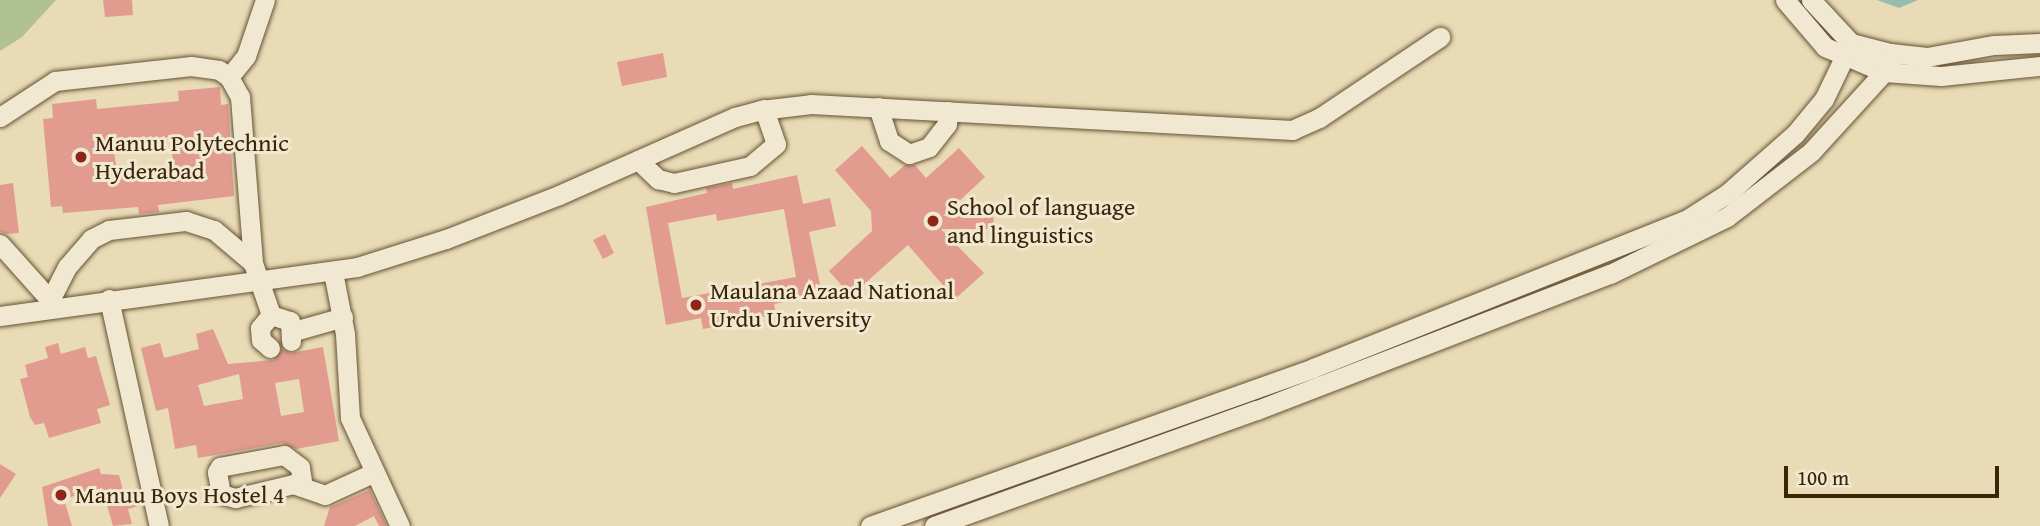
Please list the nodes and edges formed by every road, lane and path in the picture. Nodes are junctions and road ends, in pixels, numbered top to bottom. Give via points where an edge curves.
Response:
1 (265, 0) edge
2 (1784, 0) edge
3 (1811, 0) edge
4 (1440, 37) dead end
5 (2040, 43) edge
6 (1847, 51) junction
7 (1887, 63) junction
8 (2040, 66) edge
9 (229, 77) junction
10 (878, 107) junction
11 (764, 109) junction
12 (948, 111) junction
13 (0, 117) edge
14 (638, 160) junction
15 (0, 244) edge
16 (255, 271) junction
17 (333, 272) junction
18 (109, 299) junction
19 (48, 303) junction
20 (271, 315) junction
21 (0, 316) edge
22 (343, 317) junction
23 (270, 348) dead end
24 (373, 473) junction
25 (303, 487) dead end
26 (159, 526) edge
27 (400, 526) edge
28 (870, 526) edge
29 (934, 526) edge

1 - 9 street via 246,56
2 - 6 street via 1825,47
3 - 6 street
4 - 12 street via 1319,118 1292,130
5 - 7 street via 1994,45
6 - 7 street
6 - 28 street via 1824,99 1795,134 1728,193 1689,218 1313,368
7 - 8 street via 1941,76
7 - 29 street via 1811,152 1727,217 1621,269 1257,410
9 - 13 street via 191,66 55,81
9 - 16 street via 240,97
10 - 11 street via 811,104
10 - 12 street
10 - 12 street via 889,141 909,154 929,147 947,124
11 - 14 street
11 - 14 street via 776,144 750,166 674,183 658,179
14 - 17 street via 446,239
15 - 19 street
16 - 17 street
16 - 18 street
16 - 19 street via 214,230 199,223 109,230 79,251
16 - 20 street
17 - 22 street
18 - 19 street
18 - 26 street
19 - 21 street
20 - 22 street via 286,317 292,336
20 - 23 street via 259,334
22 - 24 street via 350,418
24 - 25 street via 325,495
24 - 27 street

